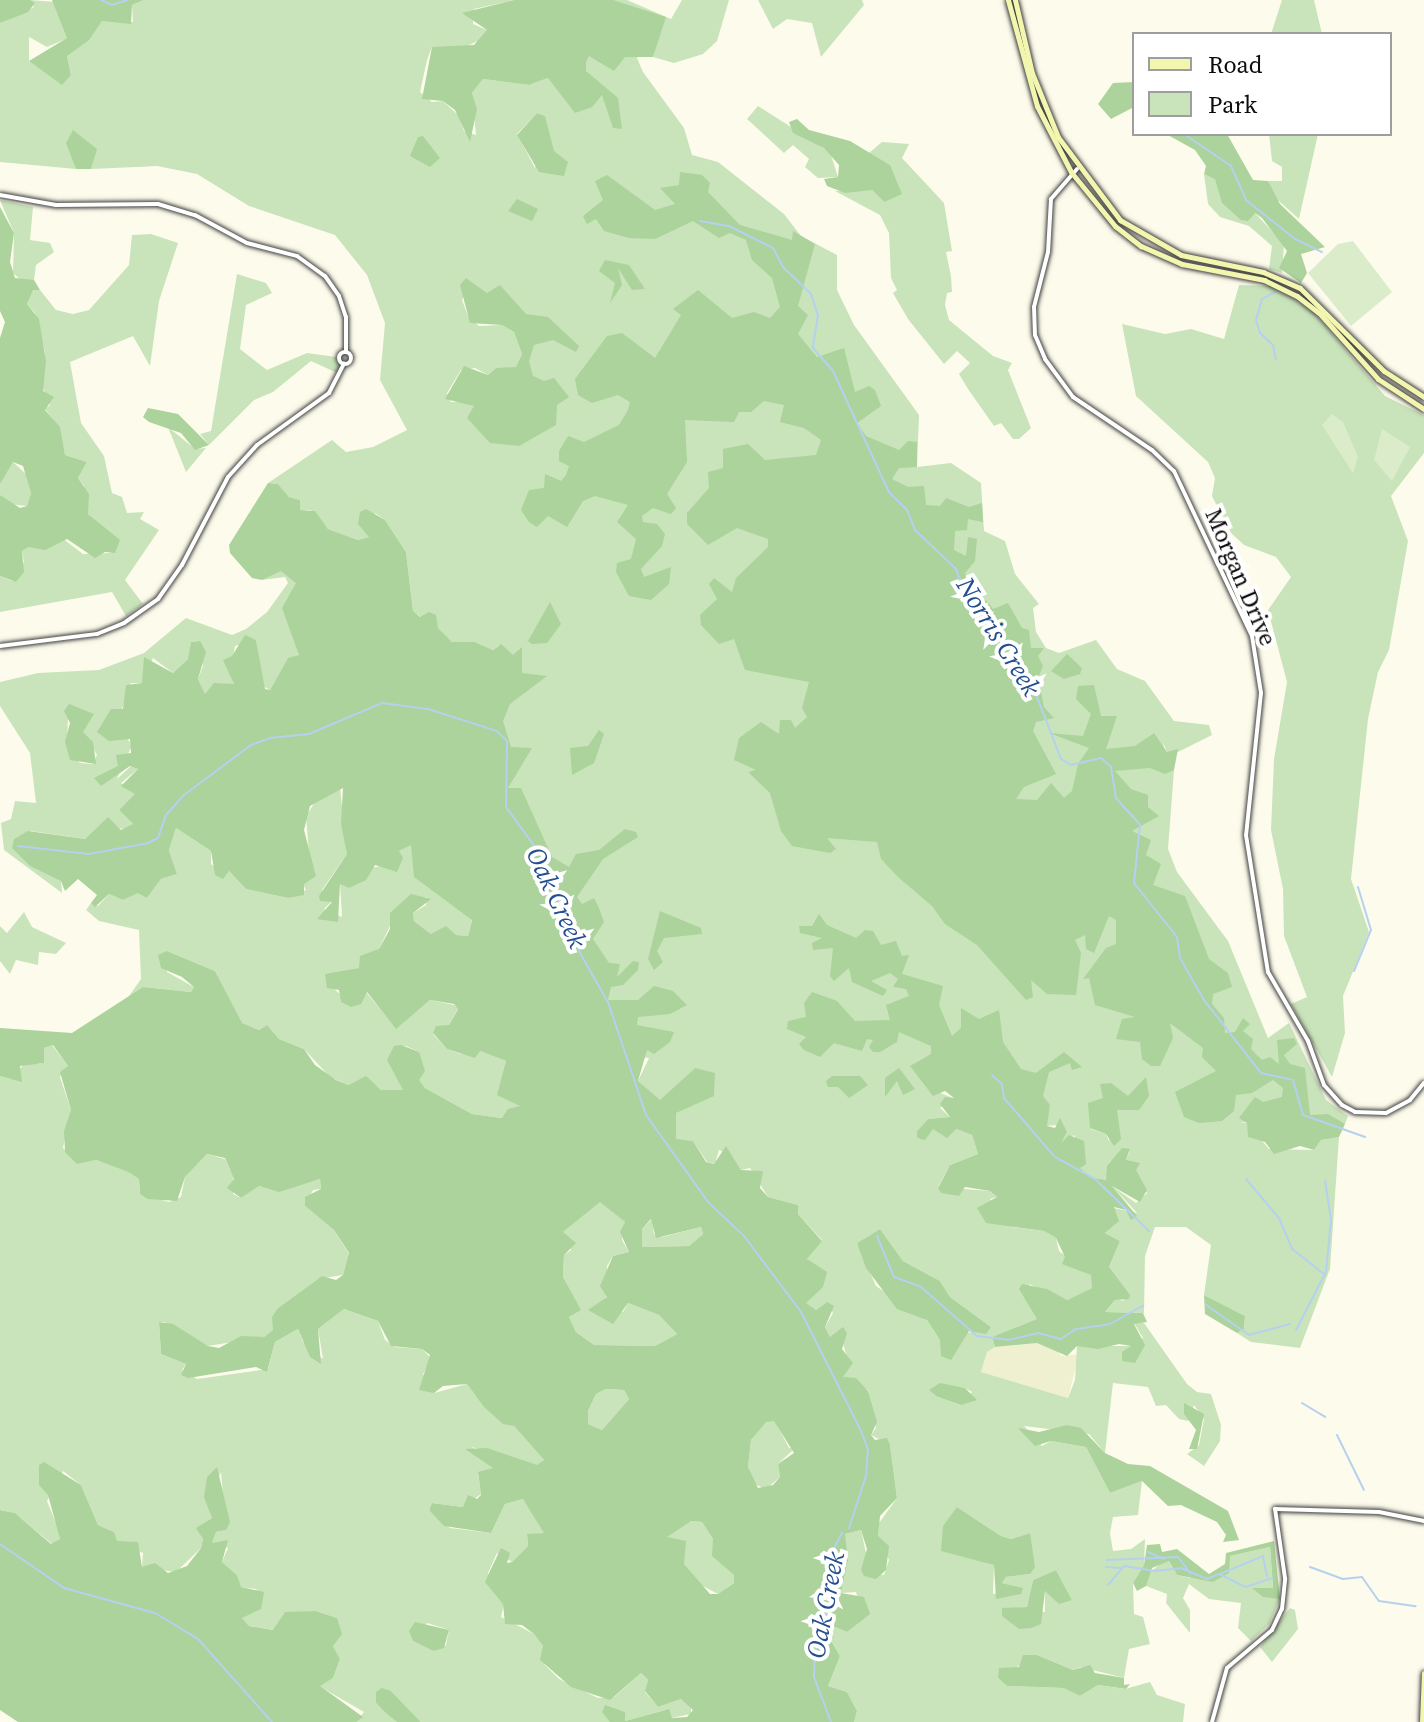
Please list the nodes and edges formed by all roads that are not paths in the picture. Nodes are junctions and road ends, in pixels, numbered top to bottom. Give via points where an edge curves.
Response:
1 (1008, 0) edge
2 (1015, 0) edge
3 (1074, 170) junction
4 (0, 195) edge
5 (1424, 397) edge
6 (1424, 409) edge
7 (0, 646) edge
8 (1424, 1083) edge
9 (1424, 1521) edge
10 (1424, 1673) edge
11 (1212, 1722) edge
12 (1422, 1722) edge

1 - 3 main road via 1025,77
2 - 3 main road via 1043,102
3 - 5 main road via 1120,220 1151,242 1181,255 1263,272 1300,288 1384,371
3 - 6 main road via 1093,203 1141,246 1182,264 1264,280 1297,296 1378,379
3 - 8 street, Morgan Drive via 1051,199 1035,335 1045,359 1073,397 1174,471 1252,636 1261,693 1246,835 1268,972 1308,1041 1324,1085 1342,1105 1355,1112 1386,1113 1410,1100
4 - 7 street via 56,205 170,206 247,243 297,256 325,276 346,317 346,352 339,358 344,364 318,403 257,445 228,477 158,599 97,634
9 - 11 street via 1379,1512 1275,1509 1285,1578 1282,1609 1272,1630 1232,1661
10 - 12 main road

